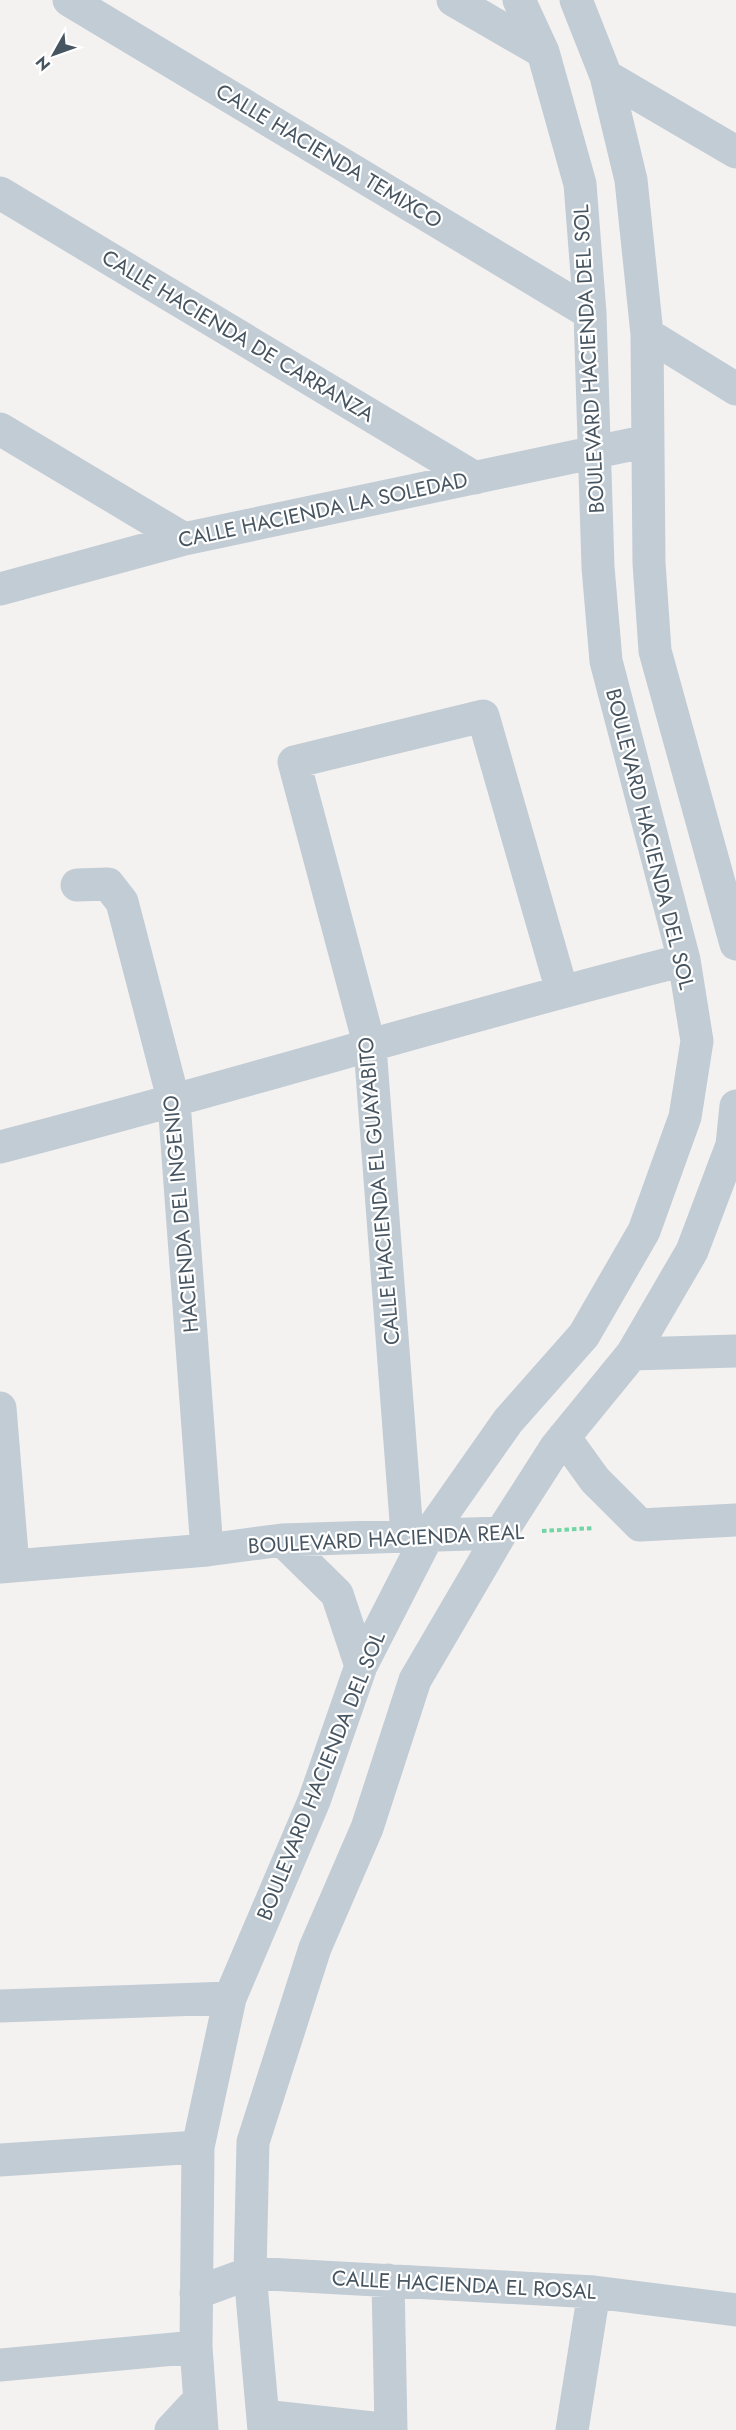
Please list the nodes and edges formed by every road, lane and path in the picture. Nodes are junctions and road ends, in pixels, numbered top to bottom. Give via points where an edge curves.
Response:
1 (69, 0) edge
2 (453, 0) edge
3 (519, 0) edge
4 (576, 0) edge
5 (543, 52) junction
6 (606, 76) junction
7 (736, 152) edge
8 (0, 193) edge
9 (590, 313) junction
10 (647, 334) junction
11 (736, 389) edge
12 (0, 429) edge
13 (648, 441) junction
14 (596, 452) junction
15 (475, 478) junction
16 (184, 538) junction
17 (0, 589) edge
18 (77, 885) dead end
19 (736, 944) edge
20 (684, 960) junction
21 (562, 991) junction
22 (370, 1047) junction
23 (174, 1102) junction
24 (736, 1106) edge
25 (734, 1145) edge
26 (0, 1148) edge
27 (736, 1351) edge
28 (632, 1354) junction
29 (0, 1408) edge
30 (564, 1437) junction
31 (736, 1520) edge
32 (640, 1525) junction
33 (501, 1533) junction
34 (418, 1535) junction
35 (282, 1540) junction
36 (207, 1550) junction
37 (6, 1566) edge
38 (360, 1666) junction
39 (230, 1998) junction
40 (0, 2006) edge
41 (198, 2147) junction
42 (0, 2160) edge
43 (250, 2273) junction
44 (388, 2280) junction
45 (594, 2292) junction
46 (196, 2293) junction
47 (736, 2310) edge
48 (196, 2347) junction
49 (0, 2365) edge
50 (200, 2416) edge
51 (263, 2423) edge
52 (171, 2430) edge
53 (391, 2430) edge
54 (572, 2430) edge

1 - 9 street, CALLE HACIENDA TEMIXCO
2 - 5 street
3 - 5 street, BOULEVARD HACIENDA DEL SOL
4 - 6 street
5 - 9 street, BOULEVARD HACIENDA DEL SOL via 580,184
6 - 7 street
6 - 10 street via 631,180
8 - 15 street, CALLE HACIENDA DE CARRANZA
9 - 14 street, BOULEVARD HACIENDA DEL SOL
10 - 11 street
10 - 13 street
12 - 16 street
13 - 14 street, CALLE HACIENDA LA SOLEDAD
13 - 19 street via 655,651
14 - 15 street, CALLE HACIENDA LA SOLEDAD
14 - 20 street, BOULEVARD HACIENDA DEL SOL via 598,567 606,661
15 - 16 street, CALLE HACIENDA LA SOLEDAD
16 - 17 street, CALLE HACIENDA LA SOLEDAD
18 - 23 street, HACIENDA DEL INGENIO via 108,884 122,902
20 - 21 street
20 - 34 street, BOULEVARD HACIENDA DEL SOL via 697,1041 685,1117 644,1231 584,1335 508,1421
21 - 22 street
21 - 22 street, CALLE HACIENDA EL GUAYABITO via 483,716 294,762
22 - 23 street
22 - 34 street, CALLE HACIENDA EL GUAYABITO
23 - 26 street
23 - 36 street, HACIENDA DEL INGENIO
24 - 25 street
25 - 28 street via 693,1251
27 - 28 street
28 - 30 street
29 - 37 street
30 - 32 street via 596,1480
30 - 33 street
31 - 32 street
32 - 33 path, BOULEVARD HACIENDA REAL
33 - 34 street, BOULEVARD HACIENDA REAL
33 - 43 street via 415,1680 367,1828 315,1948 253,2142
34 - 35 street, BOULEVARD HACIENDA REAL
34 - 38 street, BOULEVARD HACIENDA DEL SOL
35 - 36 street, BOULEVARD HACIENDA REAL
35 - 38 street via 337,1594
36 - 37 street, BOULEVARD HACIENDA REAL
38 - 39 street, BOULEVARD HACIENDA DEL SOL via 314,1802
39 - 40 street
39 - 41 street, BOULEVARD HACIENDA DEL SOL
41 - 42 street
41 - 46 street, BOULEVARD HACIENDA DEL SOL
43 - 44 street, CALLE HACIENDA EL ROSAL
43 - 46 street, CALLE HACIENDA EL ROSAL
43 - 51 street
44 - 45 street, CALLE HACIENDA EL ROSAL
44 - 53 street
45 - 47 street, CALLE HACIENDA EL ROSAL
45 - 54 street
46 - 48 street, BOULEVARD HACIENDA DEL SOL
48 - 49 street
48 - 50 street, BOULEVARD HACIENDA DEL SOL
50 - 52 street
51 - 53 street

